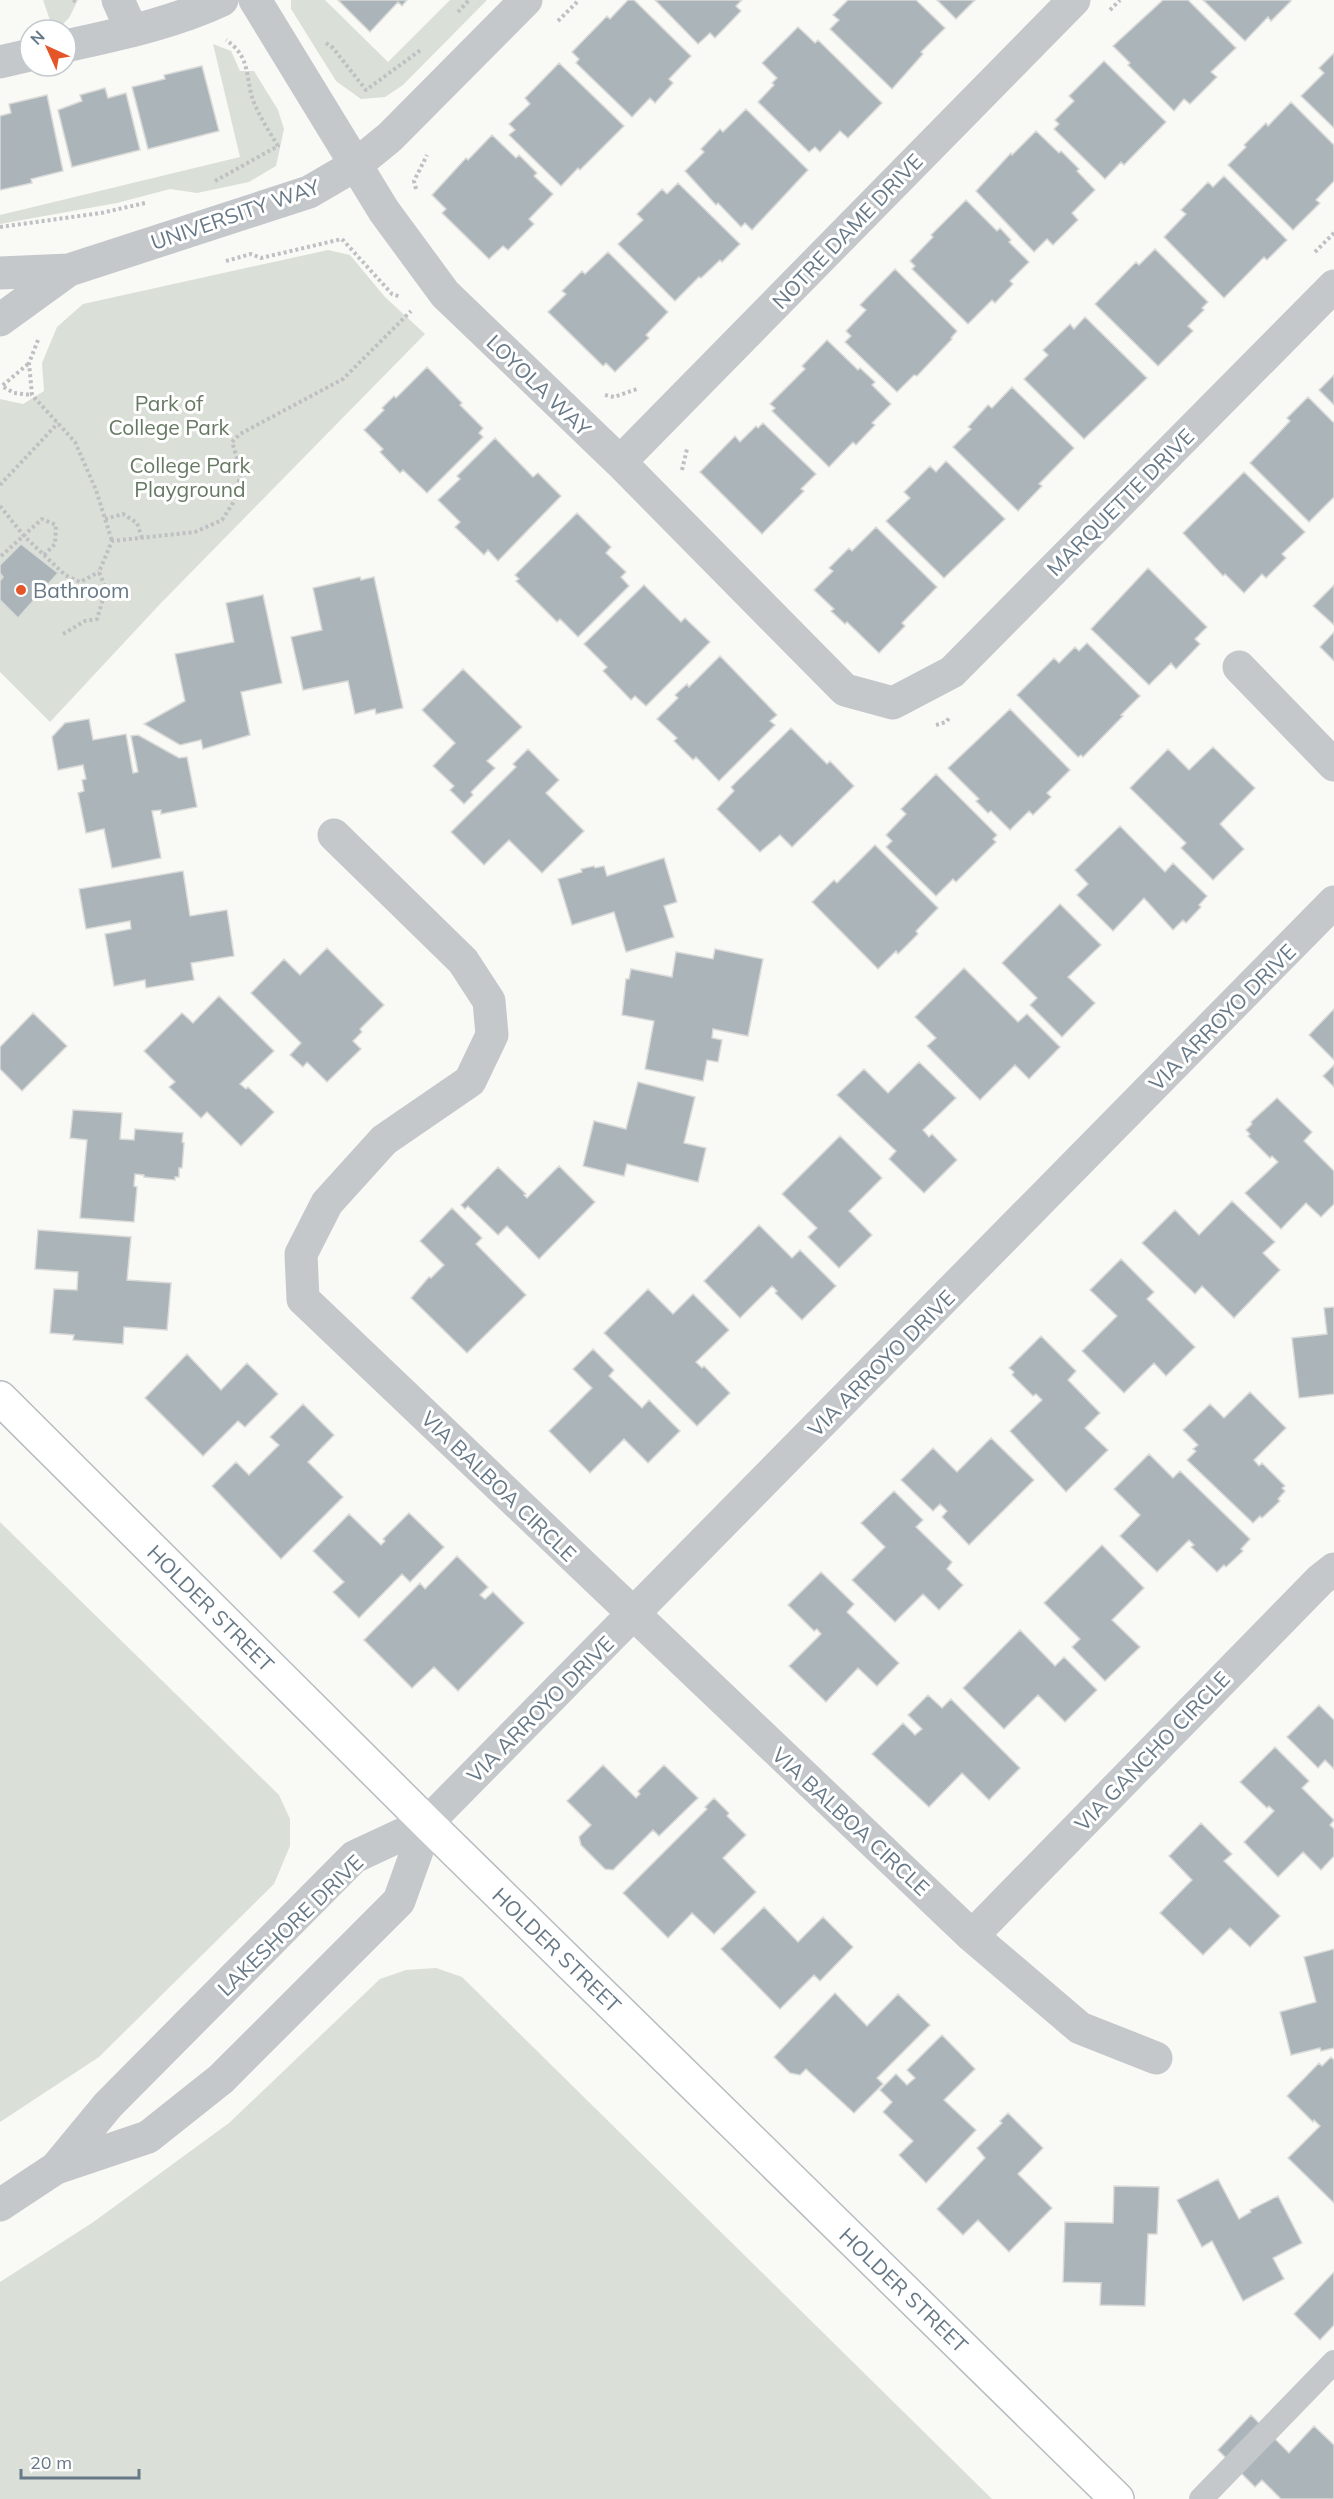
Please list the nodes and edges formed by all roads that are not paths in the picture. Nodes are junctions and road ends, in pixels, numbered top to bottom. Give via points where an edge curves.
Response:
1 (118, 0) edge
2 (222, 0) edge
3 (255, 0) edge
4 (526, 0) edge
5 (1074, 0) edge
6 (132, 31) junction
7 (78, 43) edge
8 (18, 58) edge
9 (0, 62) edge
10 (357, 164) junction
11 (69, 270) junction
12 (0, 273) edge
13 (1334, 286) edge
14 (0, 320) edge
15 (620, 462) junction
16 (1239, 668) dead end
17 (893, 703) joint
18 (1334, 765) edge
19 (334, 835) dead end
20 (1334, 902) edge
21 (0, 1398) edge
22 (1334, 1569) edge
23 (633, 1615) junction
24 (427, 1823) junction
25 (972, 1936) junction
26 (1156, 2058) dead end
27 (56, 2168) junction
28 (0, 2205) edge
29 (1334, 2362) edge
30 (1117, 2499) edge
31 (1201, 2499) edge

1 - 6 street
2 - 6 street
3 - 10 street, LOYOLA WAY
4 - 10 street, UNIVERSITY WAY via 390,137
5 - 15 street, NOTRE DAME DRIVE
6 - 7 street
8 - 9 street
10 - 11 street, UNIVERSITY WAY via 309,192
10 - 15 street, LOYOLA WAY via 384,211 445,294
11 - 12 street
11 - 14 street, UNIVERSITY WAY
13 - 17 street, MARQUETTE DRIVE via 952,672
15 - 17 street, LOYOLA WAY via 845,690
16 - 18 street
19 - 23 street, VIA BALBOA CIRCLE via 463,962 489,1001 492,1035 471,1081 384,1140 327,1203 301,1254 303,1299
20 - 23 street, VIA ARROYO DRIVE
21 - 24 street, HOLDER STREET
22 - 25 street, VIA GANCHO CIRCLE
23 - 24 street, VIA ARROYO DRIVE
23 - 25 street, VIA BALBOA CIRCLE
24 - 27 street, LAKESHORE DRIVE via 354,1857 108,2104
24 - 27 street, LAKESHORE DRIVE via 399,1900 221,2079 148,2137
24 - 30 street, HOLDER STREET
25 - 26 street, VIA BALBOA CIRCLE via 1080,2028
27 - 28 street, LAKESHORE DRIVE
29 - 31 lane

